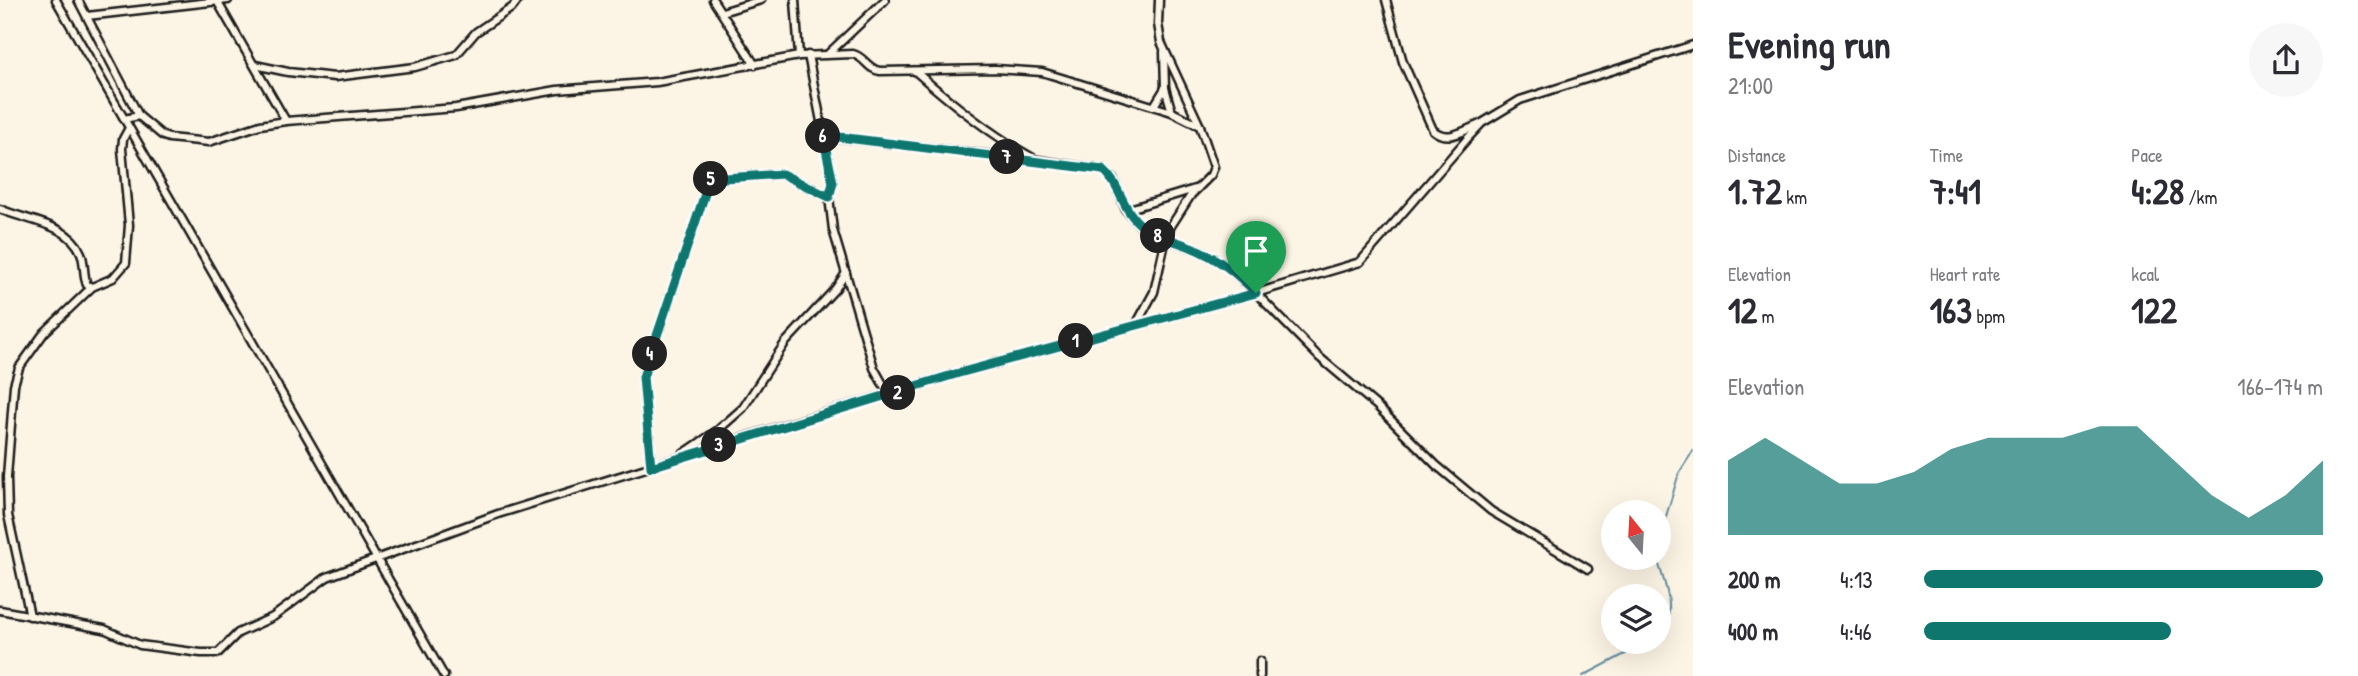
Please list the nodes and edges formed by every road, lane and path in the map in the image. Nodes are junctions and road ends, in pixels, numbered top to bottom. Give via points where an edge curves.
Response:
1 (56, 0) edge
2 (78, 0) edge
3 (228, 0) edge
4 (518, 0) edge
5 (713, 0) edge
6 (761, 0) edge
7 (795, 0) edge
8 (886, 0) edge
9 (1159, 0) edge
10 (1386, 0) edge
11 (206, 1) edge
12 (217, 1) edge
13 (722, 12) junction
14 (87, 16) junction
15 (1693, 45) edge
16 (1164, 51) junction
17 (828, 54) junction
18 (807, 55) junction
19 (799, 56) junction
20 (256, 65) junction
21 (755, 65) junction
22 (915, 71) junction
23 (1165, 88) junction
24 (1154, 106) junction
25 (1172, 112) junction
26 (139, 117) junction
27 (124, 118) junction
28 (286, 121) junction
29 (1482, 123) junction
30 (1200, 126) junction
31 (129, 128) junction
32 (823, 135) junction
33 (1038, 160) junction
34 (1198, 187) junction
35 (829, 197) junction
36 (0, 209) edge
37 (1126, 210) junction
38 (1166, 238) junction
39 (846, 273) junction
40 (92, 287) junction
41 (1256, 293) junction
42 (1136, 325) junction
43 (889, 396) junction
44 (9, 458) junction
45 (674, 459) junction
46 (651, 467) junction
47 (0, 468) edge
48 (378, 559) junction
49 (1587, 569) dead end
50 (0, 610) edge
51 (30, 616) junction
52 (1260, 661) dead end
53 (444, 676) edge
54 (1260, 676) edge

1 - 27 street
2 - 14 street
3 - 12 street
4 - 20 street via 475,32 456,55 415,67 335,77
5 - 13 street
6 - 13 street
7 - 19 street
8 - 17 street
9 - 16 street
10 - 29 street via 1403,62 1433,130 1448,136
11 - 12 street
11 - 14 street
12 - 20 street
13 - 21 street
14 - 26 street
15 - 29 street via 1520,100
16 - 23 street
16 - 30 street
17 - 18 street
17 - 22 street via 856,54 875,70
18 - 19 street
18 - 32 street
19 - 21 street
20 - 28 street
21 - 28 street via 456,108
22 - 24 street via 1042,72
22 - 33 street via 1014,147
23 - 24 street
23 - 25 street
24 - 25 street
25 - 30 street
26 - 27 street
26 - 28 street via 163,136 199,143
27 - 31 street
29 - 41 street via 1360,262
30 - 34 street via 1214,167
31 - 40 street via 122,149 128,257 113,278
31 - 48 street
32 - 33 street
32 - 35 street via 833,183
33 - 37 street via 1103,170 1113,179
34 - 37 street
34 - 38 street
35 - 39 street
35 - 46 street via 782,174 710,179 643,377
36 - 40 street via 67,235 79,249 85,280
37 - 38 street via 1138,224
38 - 41 street via 1232,268
38 - 42 street via 1154,292
39 - 43 street via 874,368
39 - 45 street via 785,343 743,408
40 - 44 street via 44,333 19,368 13,385
41 - 42 street
41 - 49 street via 1436,465 1492,511
42 - 43 street
43 - 45 street
44 - 47 street
44 - 51 street via 8,515
45 - 46 street
46 - 48 street via 504,512
48 - 51 street via 322,580 284,610 238,633 214,654 140,645 104,629
48 - 53 street
50 - 51 street
52 - 54 street

